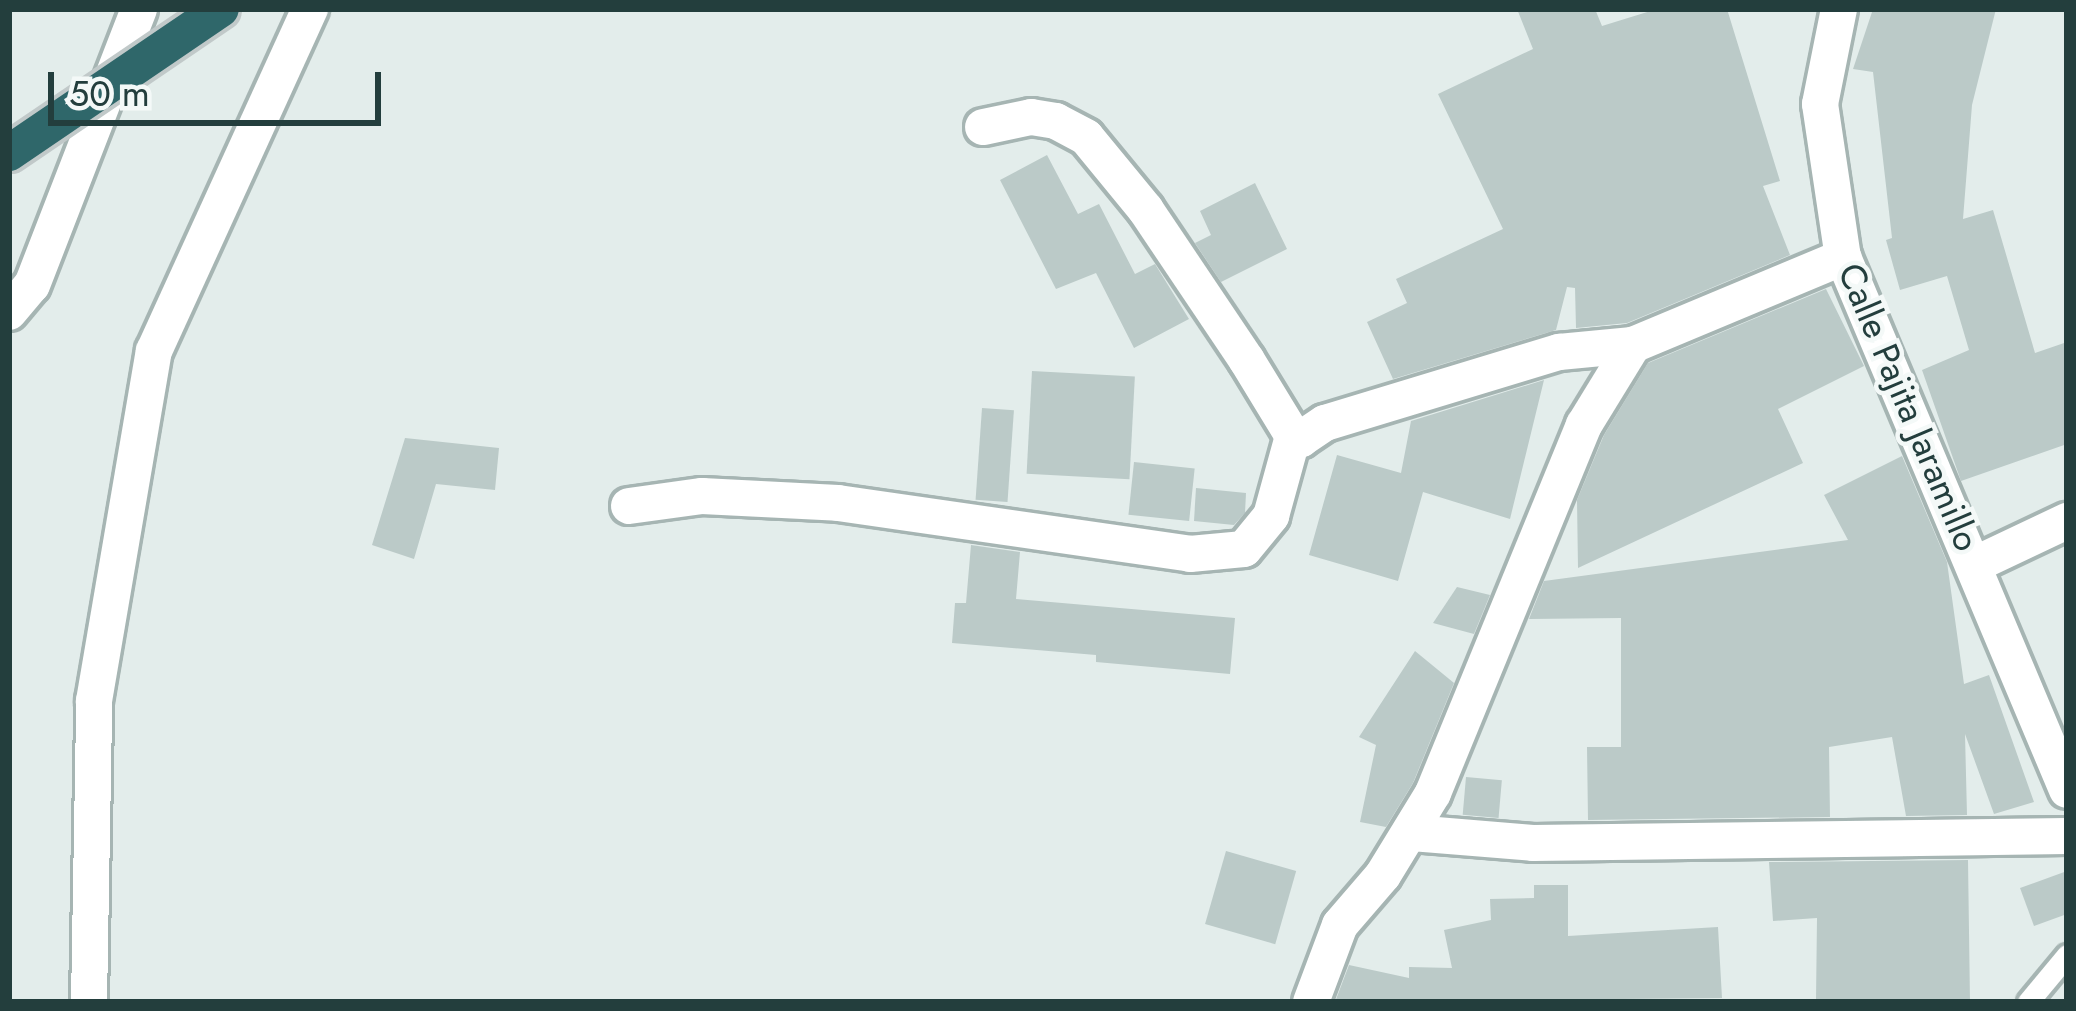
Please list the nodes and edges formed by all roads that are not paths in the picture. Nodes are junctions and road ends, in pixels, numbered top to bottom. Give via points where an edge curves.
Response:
1 (139, 9) edge
2 (221, 9) edge
3 (310, 9) edge
4 (1839, 9) edge
5 (983, 127) dead end
6 (9, 153) edge
7 (1843, 257) junction
8 (9, 312) edge
9 (1633, 345) junction
10 (1293, 436) junction
11 (629, 506) dead end
12 (2067, 521) edge
13 (1976, 564) junction
14 (2067, 790) edge
15 (1412, 832) junction
16 (2067, 836) edge
17 (2067, 955) edge
18 (89, 1002) edge
19 (1311, 1002) edge
20 (2028, 1002) edge

1 - 8 street via 32,285
2 - 6 highway, bridge
3 - 18 street via 154,352 94,701
4 - 7 street, Calle Pajita Jaramillo via 1820,104
5 - 10 street via 1031,117 1086,137 1146,210
7 - 9 street
7 - 13 street, Calle Pajita Jaramillo
9 - 10 street via 1559,352
9 - 15 street via 1584,425
10 - 11 street via 1271,516 1244,549 1190,554 838,503 702,496
12 - 13 street
13 - 14 street, Calle Pajita Jaramillo
15 - 16 street via 1533,844
15 - 19 street via 1340,925
17 - 20 lane

